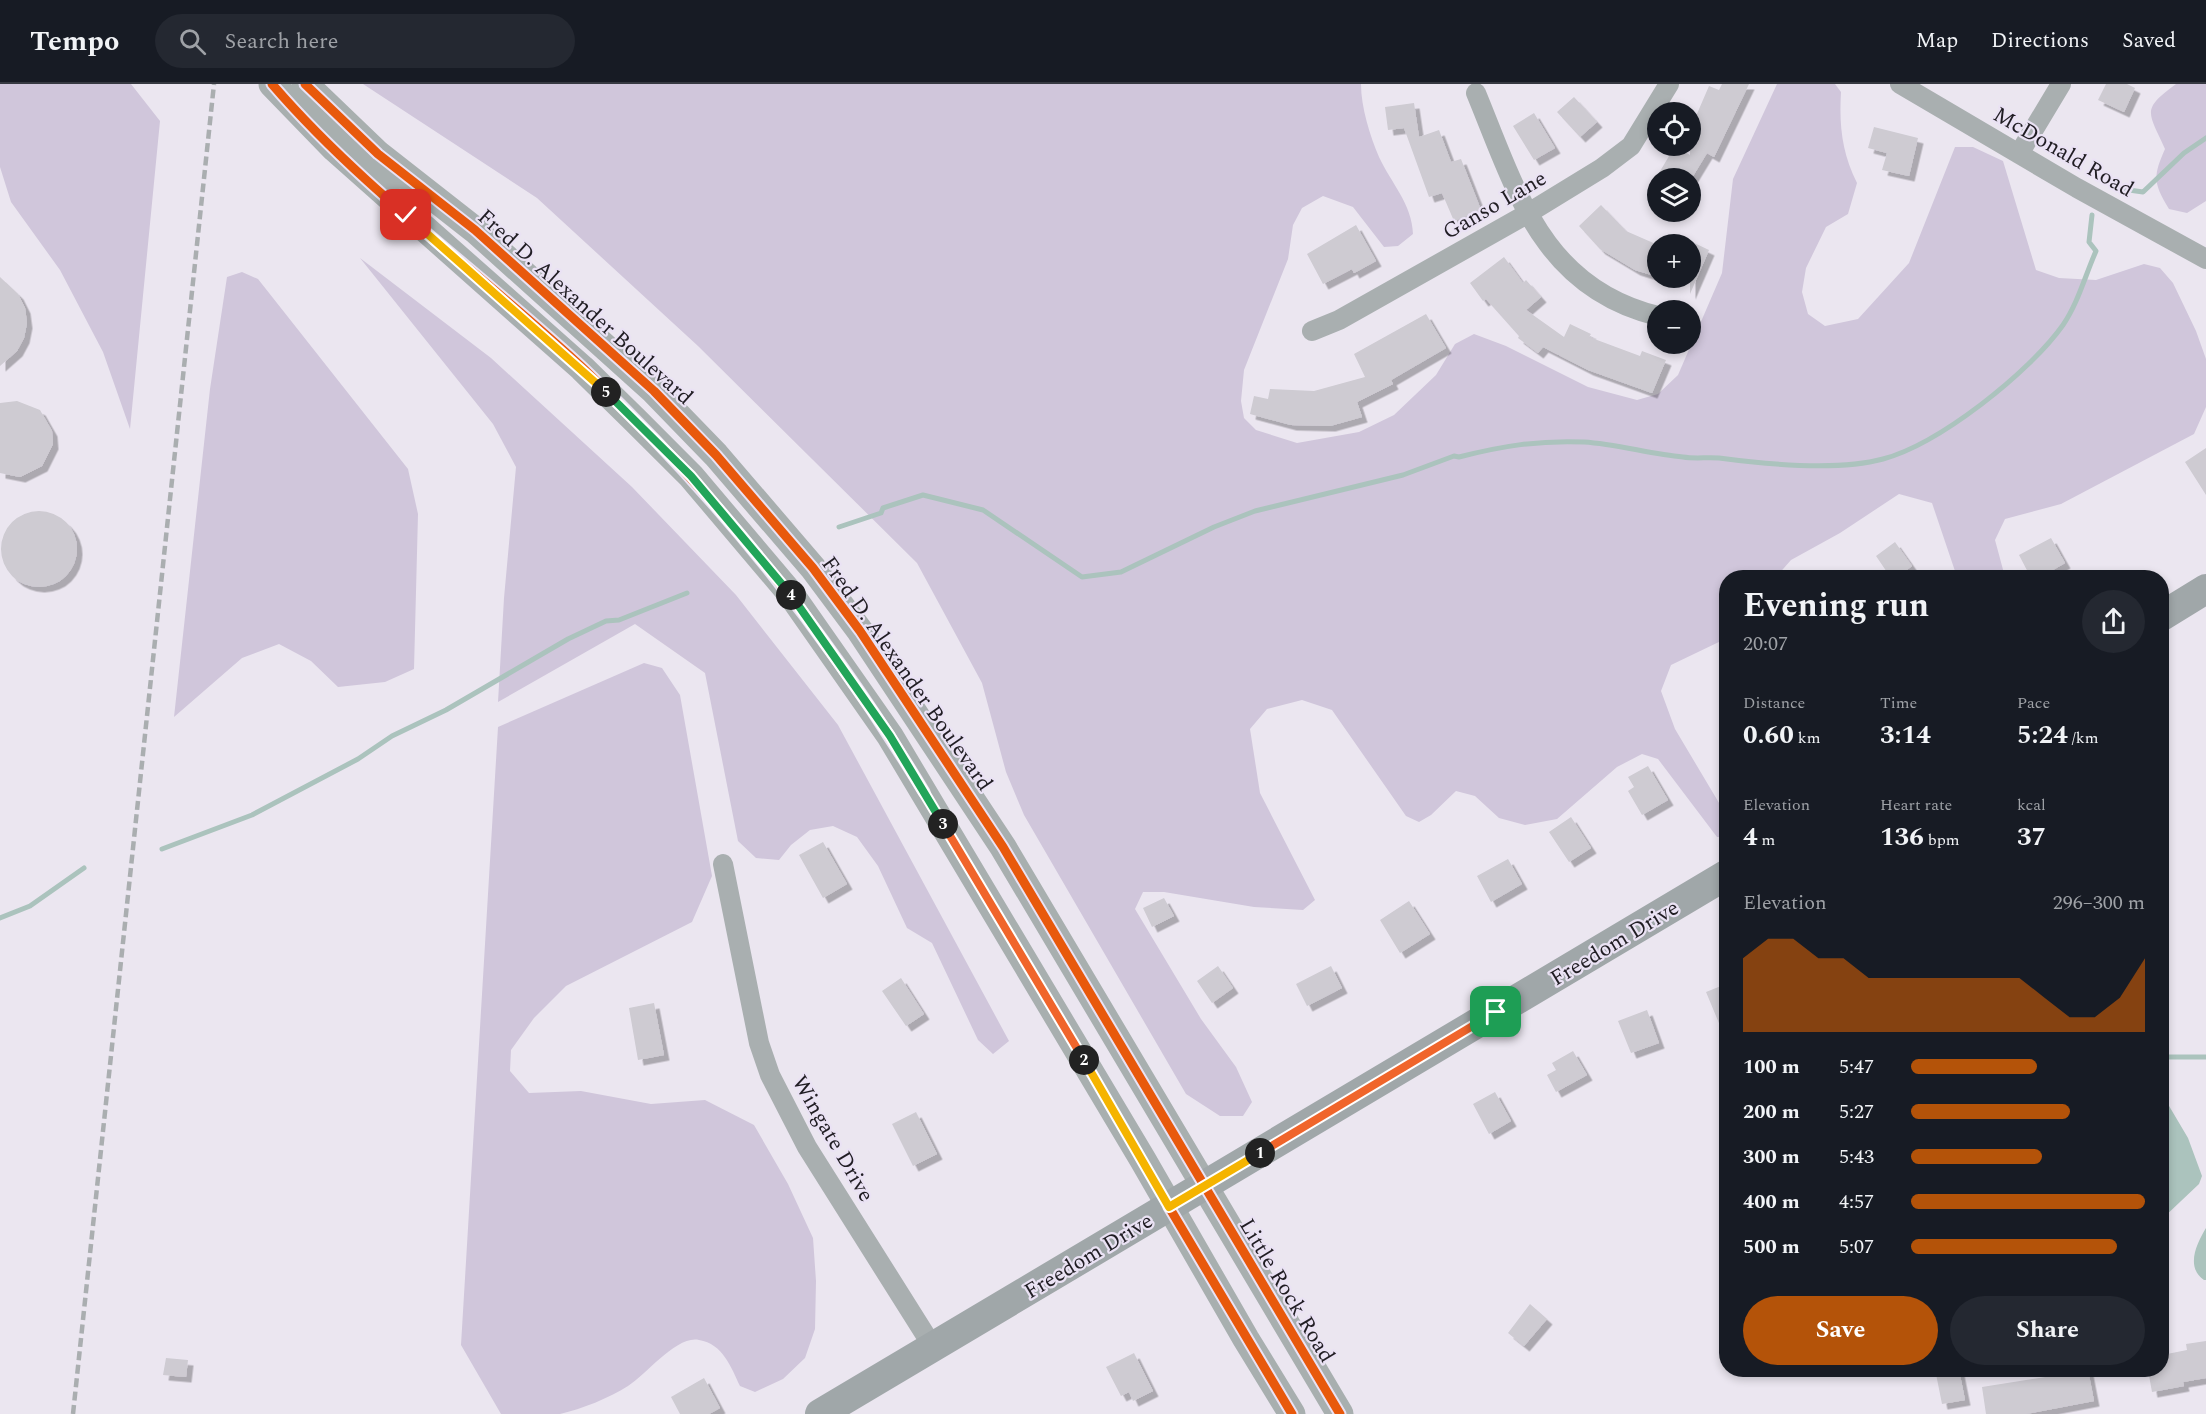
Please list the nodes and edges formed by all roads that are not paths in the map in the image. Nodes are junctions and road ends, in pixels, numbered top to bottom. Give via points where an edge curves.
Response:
1 (272, 84) edge
2 (305, 84) edge
3 (1669, 84) edge
4 (1900, 84) edge
5 (2061, 84) edge
6 (1476, 93) dead end
7 (2019, 154) junction
8 (1527, 214) junction
9 (2206, 259) edge
10 (1647, 314) edge
11 (1312, 331) dead end
12 (2206, 589) edge
13 (2169, 612) edge
14 (723, 864) dead end
15 (1719, 879) edge
16 (1204, 1185) junction
17 (1169, 1207) junction
18 (933, 1347) junction
19 (820, 1414) edge
20 (1292, 1414) edge
21 (1340, 1414) edge

1 - 17 main road via 406,215 590,376 691,476 784,585 890,736
2 - 16 main road, Fred D. Alexander Boulevard via 378,154 475,230 654,391 716,454 813,568 860,631 1003,847
3 - 8 street, Ganso Lane via 1631,146
4 - 7 street, McDonald Road
5 - 7 street
6 - 8 street
7 - 9 street, McDonald Road
8 - 10 street via 1576,277
8 - 11 street, Ganso Lane via 1339,320
12 - 13 main road
14 - 18 street, Wingate Drive via 759,1043 770,1075 807,1147
15 - 16 main road, Freedom Drive
16 - 17 main road, Freedom Drive
16 - 21 main road, Little Rock Road
17 - 18 main road, Freedom Drive
17 - 20 main road
18 - 19 main road, Freedom Drive

